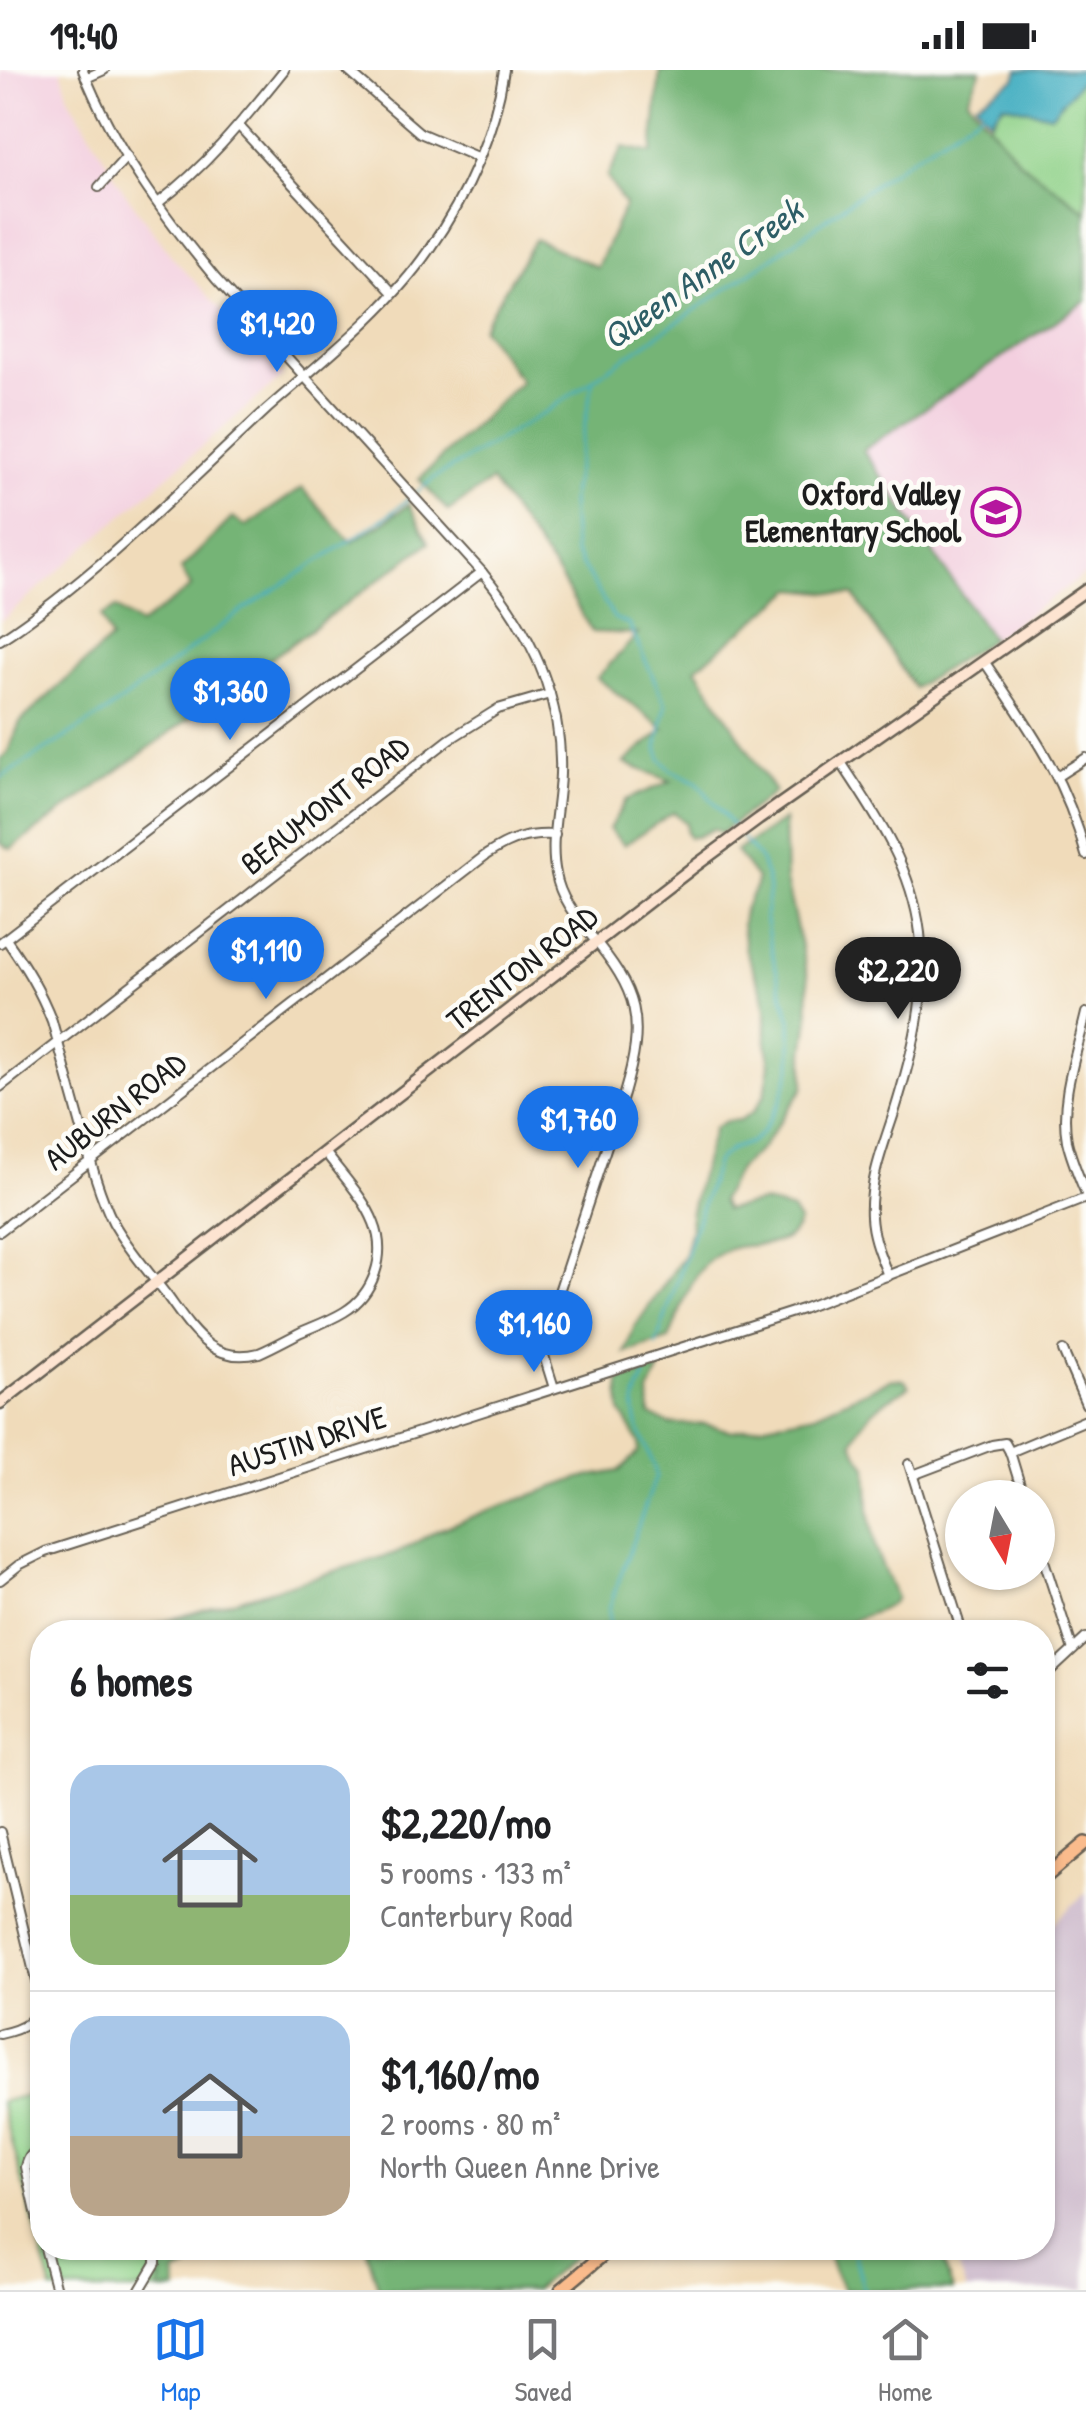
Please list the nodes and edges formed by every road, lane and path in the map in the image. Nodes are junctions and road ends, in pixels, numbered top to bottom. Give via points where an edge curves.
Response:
1 (104, 70) edge
2 (284, 70) edge
3 (347, 70) edge
4 (504, 70) edge
5 (85, 74) edge
6 (238, 126) junction
7 (127, 156) junction
8 (479, 158) junction
9 (99, 187) dead end
10 (158, 203) junction
11 (393, 293) junction
12 (305, 376) junction
13 (482, 572) junction
14 (1086, 590) edge
15 (0, 640) edge
16 (984, 661) junction
17 (550, 694) junction
18 (1086, 758) edge
19 (840, 762) junction
20 (1058, 776) junction
21 (555, 835) junction
22 (1086, 855) edge
23 (3, 941) edge
24 (596, 942) junction
25 (1086, 1013) edge
26 (58, 1043) junction
27 (0, 1087) edge
28 (325, 1152) junction
29 (91, 1161) junction
30 (1086, 1196) edge
31 (0, 1231) edge
32 (888, 1276) junction
33 (156, 1282) junction
34 (1063, 1351) dead end
35 (554, 1388) junction
36 (0, 1403) edge
37 (1086, 1404) edge
38 (1086, 1420) edge
39 (1010, 1452) junction
40 (909, 1464) dead end
41 (912, 1475) junction
42 (1019, 1480) edge
43 (0, 1580) edge
44 (1054, 1590) edge
45 (958, 1620) edge
46 (1086, 1638) edge
47 (1073, 1650) junction
48 (1055, 1667) edge
49 (0, 1832) edge
50 (1086, 1844) edge
51 (1055, 1869) edge
52 (30, 1956) edge
53 (30, 2023) edge
54 (0, 2034) edge
55 (30, 2157) edge
56 (30, 2185) edge
57 (47, 2260) edge
58 (156, 2260) edge
59 (596, 2260) edge
60 (56, 2290) edge
61 (140, 2290) edge
62 (560, 2290) edge

1 - 5 street
2 - 6 street
3 - 8 street via 420,132
4 - 8 street
5 - 7 street
6 - 10 street via 194,176
6 - 11 street
7 - 9 street
7 - 10 street
8 - 11 street via 428,252
10 - 12 street via 216,279
11 - 12 street
12 - 13 street
12 - 15 street via 100,563
13 - 17 street via 528,636
13 - 23 street
14 - 16 main road, TRENTON ROAD
16 - 19 main road, TRENTON ROAD
16 - 20 street
17 - 21 street via 560,748
17 - 26 street, BEAUMONT ROAD via 469,726
18 - 20 street
19 - 24 main road, TRENTON ROAD
19 - 32 street via 899,857 920,933 918,1018 871,1198
20 - 22 street
21 - 24 street via 562,895
21 - 29 street, AUBURN ROAD via 521,836 496,849
23 - 26 street via 43,996
24 - 28 main road, TRENTON ROAD
24 - 35 street via 632,999 636,1045 546,1331 544,1356
25 - 30 street via 1065,1127
26 - 27 street, BEAUMONT ROAD
26 - 29 street
28 - 33 main road, TRENTON ROAD
28 - 33 street via 364,1204 378,1237 376,1273 344,1312 259,1353 231,1356 200,1339
29 - 31 street, AUBURN ROAD
29 - 33 street via 113,1220
30 - 32 street, AUSTIN DRIVE
32 - 35 street, AUSTIN DRIVE
33 - 36 main road, TRENTON ROAD
34 - 37 street
35 - 43 street, AUSTIN DRIVE via 45,1552
38 - 39 street
39 - 41 street via 1005,1443 992,1445
39 - 42 street
40 - 41 street
41 - 45 street
44 - 47 street
46 - 47 street
47 - 48 street
49 - 52 street
50 - 51 main road
53 - 54 street
55 - 56 street
57 - 60 street
58 - 61 street
59 - 62 main road

